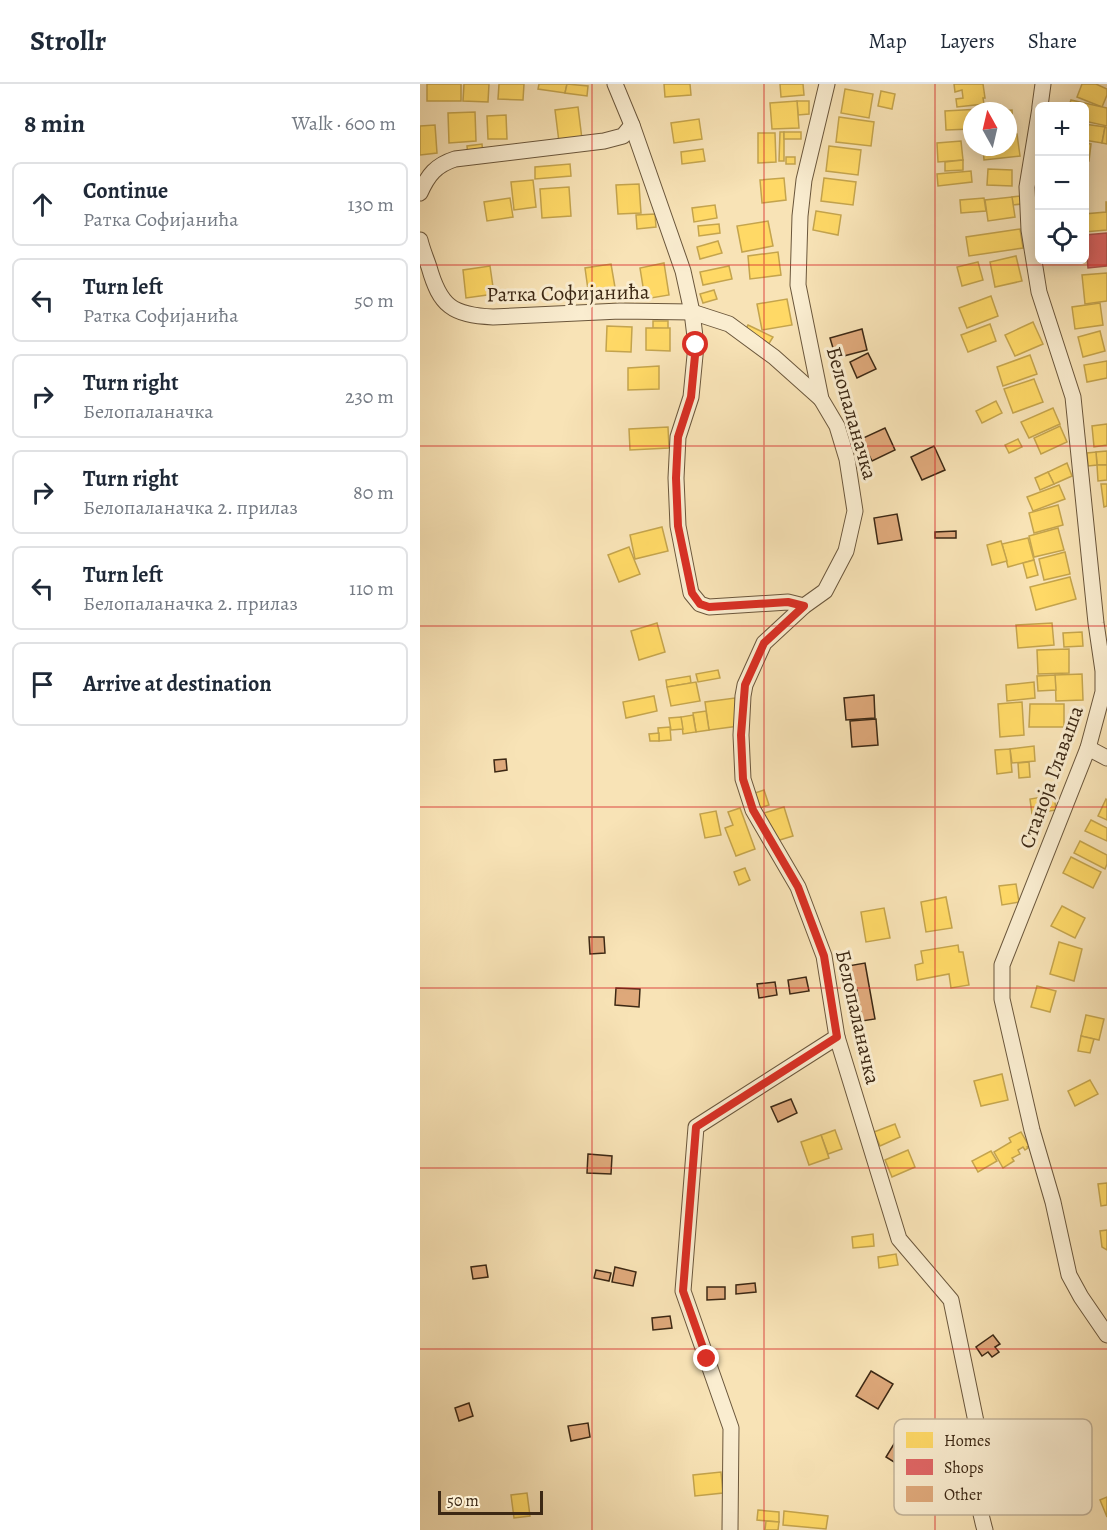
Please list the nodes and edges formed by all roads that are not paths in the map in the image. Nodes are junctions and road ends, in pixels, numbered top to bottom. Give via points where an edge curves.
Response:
1 (615, 84) edge
2 (827, 84) edge
3 (1043, 84) edge
4 (1041, 102) edge
5 (632, 124) junction
6 (1035, 138) edge
7 (420, 193) edge
8 (420, 240) edge
9 (692, 312) junction
10 (821, 399) junction
11 (804, 606) junction
12 (1088, 748) junction
13 (1107, 758) edge
14 (837, 1037) junction
15 (1107, 1335) edge
16 (975, 1419) edge
17 (981, 1515) edge
18 (730, 1530) edge
19 (985, 1530) edge

1 - 5 street
2 - 10 street, Белопаланачка via 804,180 798,266 798,285
3 - 4 street, Станоја Главаша
5 - 7 street via 623,136 604,141 455,159 438,165
5 - 9 street via 683,271
6 - 12 street, Станоја Главаша via 1027,187 1029,230 1039,292 1073,397 1103,671 1102,692
8 - 9 street, Ратка Софијанића via 433,282 444,301 472,316
9 - 10 street, Ратка Софијанића via 729,324
9 - 11 street via 696,345 691,397 678,437 676,478 678,526 692,593 700,604 709,607 788,602
10 - 11 street, Белопаланачка via 837,426 848,459 855,511 846,551 825,591
11 - 14 street, Белопаланачка via 764,643 745,685 743,779 753,810 798,887 824,956
12 - 13 street
12 - 15 street, Станоја Главаша via 1002,965 1002,999 1069,1275
14 - 16 street, Белопаланачка via 899,1239 951,1300
14 - 18 street via 696,1127 683,1291 731,1428
17 - 19 street, Белопаланачка

